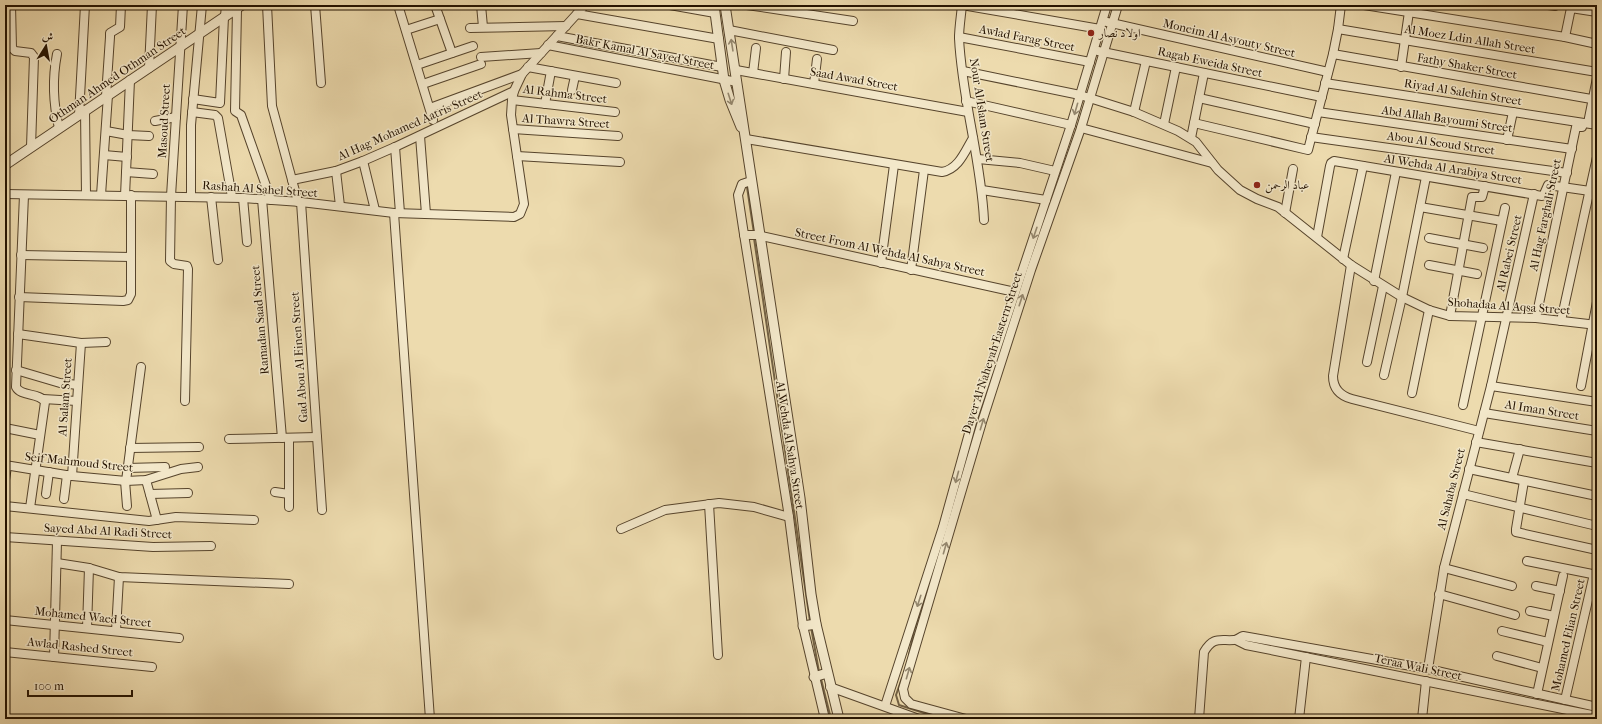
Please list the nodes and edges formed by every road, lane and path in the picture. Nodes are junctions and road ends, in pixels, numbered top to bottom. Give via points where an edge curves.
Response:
1 (11, 5) edge
2 (85, 5) edge
3 (121, 5) edge
4 (152, 5) edge
5 (183, 5) edge
6 (202, 5) edge
7 (226, 5) edge
8 (267, 5) edge
9 (315, 5) edge
10 (398, 5) edge
11 (435, 5) edge
12 (481, 5) edge
13 (585, 5) edge
14 (670, 5) edge
15 (725, 5) edge
16 (747, 5) edge
17 (962, 5) edge
18 (1107, 5) edge
19 (1118, 5) edge
20 (1341, 5) edge
21 (1364, 5) edge
22 (1548, 5) edge
23 (1556, 5) edge
24 (240, 7) edge
25 (715, 9) edge
26 (1404, 9) edge
27 (1597, 12) edge
28 (577, 14) junction
29 (225, 17) junction
30 (440, 19) junction
31 (853, 21) dead end
32 (1112, 23) junction
33 (1101, 25) junction
34 (566, 26) junction
35 (483, 27) junction
36 (470, 28) dead end
37 (1338, 29) junction
38 (406, 30) junction
39 (729, 30) junction
40 (200, 34) junction
41 (557, 36) junction
42 (959, 37) junction
43 (1565, 37) junction
44 (719, 39) junction
45 (1404, 40) junction
46 (1597, 44) edge
47 (548, 45) junction
48 (473, 46) dead end
49 (180, 47) junction
50 (756, 48) dead end
51 (833, 50) dead end
52 (1093, 50) junction
53 (786, 52) dead end
54 (1103, 52) junction
55 (452, 53) junction
56 (541, 53) junction
57 (57, 54) dead end
58 (1333, 54) junction
59 (817, 59) dead end
60 (1146, 61) junction
61 (1090, 62) junction
62 (417, 65) junction
63 (528, 67) junction
64 (722, 67) junction
65 (1176, 67) junction
66 (1401, 67) junction
67 (149, 68) junction
68 (736, 70) junction
69 (551, 71) junction
70 (963, 71) junction
71 (1328, 72) junction
72 (1597, 72) edge
73 (753, 73) junction
74 (1204, 73) junction
75 (522, 74) junction
76 (575, 76) junction
77 (784, 78) junction
78 (1597, 78) edge
79 (130, 80) junction
80 (724, 80) junction
81 (737, 82) junction
82 (321, 83) dead end
83 (616, 83) dead end
84 (1325, 83) junction
85 (423, 84) junction
86 (814, 84) junction
87 (572, 90) dead end
88 (514, 91) junction
89 (107, 95) junction
90 (1080, 95) junction
91 (1322, 97) junction
92 (1090, 98) junction
93 (1199, 98) junction
94 (193, 99) junction
95 (512, 100) junction
96 (1595, 100) edge
97 (966, 101) junction
98 (545, 104) junction
99 (430, 108) junction
100 (82, 112) junction
101 (192, 112) junction
102 (615, 112) dead end
103 (968, 112) junction
104 (1134, 112) junction
105 (1318, 112) junction
106 (1513, 112) junction
107 (176, 117) junction
108 (433, 120) dead end
109 (155, 121) dead end
110 (1194, 123) junction
111 (1585, 123) junction
112 (1164, 124) junction
113 (1315, 124) junction
114 (1071, 125) junction
115 (1597, 125) edge
116 (59, 128) junction
117 (1081, 128) junction
118 (513, 129) junction
119 (106, 131) junction
120 (128, 135) junction
121 (149, 136) dead end
122 (420, 136) junction
123 (618, 136) dead end
124 (1311, 137) junction
125 (973, 138) junction
126 (1191, 138) junction
127 (746, 139) junction
128 (1507, 140) junction
129 (31, 147) junction
130 (395, 147) junction
131 (1572, 149) junction
132 (104, 155) junction
133 (517, 156) junction
134 (127, 157) junction
135 (1597, 157) edge
136 (978, 159) junction
137 (363, 161) junction
138 (620, 162) dead end
139 (1212, 163) junction
140 (5, 165) edge
141 (894, 165) junction
142 (1363, 166) junction
143 (1294, 169) dead end
144 (924, 170) junction
145 (336, 171) junction
146 (1055, 171) junction
147 (126, 172) junction
148 (1396, 172) junction
149 (1567, 173) junction
150 (153, 174) dead end
151 (1426, 177) junction
152 (292, 180) junction
153 (751, 181) junction
154 (1485, 186) junction
155 (1564, 187) junction
156 (982, 190) junction
157 (1593, 191) edge
158 (5, 194) edge
159 (1534, 194) junction
160 (24, 195) junction
161 (86, 195) junction
162 (101, 195) junction
163 (128, 196) junction
164 (171, 196) junction
165 (191, 196) junction
166 (211, 197) junction
167 (232, 197) junction
168 (243, 198) junction
169 (266, 199) junction
170 (1046, 200) junction
171 (299, 202) junction
172 (340, 206) junction
173 (1420, 207) junction
174 (1505, 208) dead end
175 (375, 210) junction
176 (397, 213) junction
177 (1285, 213) junction
178 (426, 214) junction
179 (1469, 215) junction
180 (984, 220) dead end
181 (1502, 221) junction
182 (753, 235) junction
183 (1317, 237) junction
184 (1429, 238) dead end
185 (247, 242) dead end
186 (1463, 244) junction
187 (1484, 248) dead end
188 (21, 255) junction
189 (131, 257) junction
190 (1343, 259) junction
191 (218, 260) dead end
192 (881, 263) junction
193 (1351, 265) junction
194 (1429, 265) dead end
195 (911, 270) junction
196 (1458, 271) junction
197 (1477, 274) dead end
198 (1374, 281) junction
199 (1383, 286) junction
200 (1015, 292) junction
201 (19, 297) junction
202 (1402, 297) junction
203 (1597, 302) edge
204 (1429, 310) junction
205 (1450, 316) junction
206 (1482, 316) junction
207 (1507, 317) junction
208 (1536, 318) junction
209 (1561, 321) junction
210 (1595, 325) edge
211 (18, 334) junction
212 (106, 342) dead end
213 (81, 343) junction
214 (1368, 362) dead end
215 (141, 367) dead end
216 (16, 370) junction
217 (1384, 375) dead end
218 (78, 385) junction
219 (1491, 386) junction
220 (1581, 386) dead end
221 (1412, 393) dead end
222 (42, 399) junction
223 (77, 401) junction
224 (185, 401) dead end
225 (1597, 402) edge
226 (1463, 406) dead end
227 (1484, 413) junction
228 (5, 428) edge
229 (1479, 431) junction
230 (1597, 431) edge
231 (40, 435) junction
232 (285, 438) junction
233 (317, 438) junction
234 (229, 439) dead end
235 (1476, 442) junction
236 (199, 447) dead end
237 (130, 448) junction
238 (1520, 450) junction
239 (1597, 463) edge
240 (6, 465) edge
241 (165, 467) dead end
242 (198, 467) dead end
243 (127, 468) junction
244 (1469, 469) junction
245 (35, 470) junction
246 (49, 472) junction
247 (70, 475) junction
248 (1512, 478) junction
249 (5, 480) edge
250 (146, 480) junction
251 (125, 481) junction
252 (1524, 481) junction
253 (275, 492) dead end
254 (188, 493) dead end
255 (46, 494) dead end
256 (150, 494) junction
257 (289, 494) junction
258 (1462, 494) junction
259 (1597, 496) edge
260 (64, 499) dead end
261 (709, 504) junction
262 (5, 506) edge
263 (127, 506) dead end
264 (289, 507) dead end
265 (30, 508) junction
266 (1519, 508) junction
267 (322, 510) dead end
268 (789, 518) junction
269 (157, 520) junction
270 (254, 520) dead end
271 (1597, 526) edge
272 (621, 529) dead end
273 (5, 537) edge
274 (57, 540) junction
275 (211, 546) dead end
276 (1597, 550) edge
277 (1527, 560) dead end
278 (57, 563) junction
279 (89, 568) junction
280 (1444, 568) junction
281 (1595, 574) edge
282 (1563, 576) dead end
283 (119, 577) junction
284 (289, 584) dead end
285 (1512, 586) dead end
286 (1536, 586) dead end
287 (1560, 591) junction
288 (1439, 594) junction
289 (1530, 611) dead end
290 (1515, 615) dead end
291 (1554, 616) junction
292 (5, 620) edge
293 (56, 625) junction
294 (810, 625) junction
295 (87, 628) junction
296 (116, 631) junction
297 (1502, 631) dead end
298 (180, 638) dead end
299 (1236, 640) junction
300 (1548, 642) junction
301 (5, 652) edge
302 (718, 655) dead end
303 (1497, 656) dead end
304 (54, 657) junction
305 (1306, 657) junction
306 (152, 666) dead end
307 (1542, 668) junction
308 (1428, 669) junction
309 (820, 675) junction
310 (1461, 676) junction
311 (1426, 681) junction
312 (830, 686) junction
313 (1459, 688) junction
314 (1537, 694) junction
315 (1565, 700) junction
316 (916, 705) junction
317 (885, 706) junction
318 (1597, 707) edge
319 (1597, 716) edge
320 (916, 718) edge
321 (430, 719) edge
322 (824, 719) edge
323 (839, 719) edge
324 (966, 719) edge
325 (1199, 719) edge
326 (1299, 719) edge
327 (1422, 719) edge

1 - 129 street via 12,47 15,51 30,52 34,57
2 - 100 street
3 - 89 street via 120,27 110,33
4 - 67 street
5 - 49 street, Masoud Street
6 - 40 street
7 - 29 street
8 - 152 street, Gad Abou Al Einen Street via 272,106
9 - 82 street
10 - 38 street
11 - 30 street
12 - 35 street
13 - 28 street
14 - 25 street
15 - 39 street, Al Wehda Al Sahya Street
16 - 31 street
17 - 33 street, Moneim Al Asyouty Street
17 - 42 street, Nour Al Islam Street
18 - 33 street, Dayer Al Naheyah Eastern Street
19 - 32 street, Dayer Al Naheyah Eastern Street
20 - 37 street
21 - 26 street
22 - 23 street
24 - 29 street, Othman Ahmed Othman Street
24 - 169 street, Ramadan Saad Street via 235,111 241,115
25 - 44 street, Al Wehda Al Sahya Street
26 - 43 street
26 - 45 street
27 - 43 street via 1571,8
28 - 34 street
28 - 44 street
29 - 40 street, Othman Ahmed Othman Street
29 - 94 street via 220,102
30 - 38 street
30 - 55 street
32 - 33 street, Moneim Al Asyouty Street
32 - 54 street, Dayer Al Naheyah Eastern Street
32 - 71 street, Moneim Al Asyouty Street
33 - 52 street, Dayer Al Naheyah Eastern Street
34 - 35 street
34 - 41 street
35 - 36 street
37 - 45 street, Al Moez Ldin Allah Street
37 - 58 street
38 - 62 street
39 - 51 street
68 -> 39 street, Al Wehda Al Sahya Street
40 - 49 street, Othman Ahmed Othman Street
40 - 94 street
41 - 47 street
41 - 64 street
42 - 61 street, Awlad Farag Street
42 - 70 street, Nour Al Islam Street
43 - 46 street
44 - 64 street, Al Wehda Al Sahya Street
45 - 66 street
45 - 72 street, Al Moez Ldin Allah Street
47 - 56 street
47 - 80 street, Bakr Kamal Al Sayed Street
48 - 55 street
49 - 67 street, Othman Ahmed Othman Street
49 - 107 street, Masoud Street
50 - 73 street
52 - 54 street, Ragab Eweida Street
52 - 61 street, Dayer Al Naheyah Eastern Street
53 - 77 street
54 - 60 street, Ragab Eweida Street
54 - 92 street, Dayer Al Naheyah Eastern Street
55 - 62 street
56 - 63 street
56 - 85 street via 481,60
57 - 116 street via 53,84
58 - 66 street, Fathy Shaker Street
58 - 71 street
59 - 86 street
60 - 65 street, Ragab Eweida Street
60 - 104 street
61 - 90 street, Dayer Al Naheyah Eastern Street
62 - 85 street
63 - 69 street
63 - 75 street
64 - 80 street, Al Wehda Al Sahya Street
65 - 74 street, Ragab Eweida Street
65 - 112 street
66 - 96 street, Fathy Shaker Street
67 - 79 street, Othman Ahmed Othman Street
68 - 73 street, Saad Awad Street
68 - 81 street, Al Wehda Al Sahya Street
69 - 76 street
69 - 98 street
70 - 90 street, Shohadaa Al Aqsa Street
70 - 97 street, Nour Al Islam Street
71 - 84 street
73 - 77 street, Saad Awad Street
74 - 91 street, Ragab Eweida Street
74 - 93 street
75 - 88 street
75 - 99 street
76 - 83 street
76 - 87 street
77 - 86 street, Saad Awad Street
78 - 96 street
79 - 89 street, Othman Ahmed Othman Street
79 - 120 street
80 - 81 street, Bakr Kamal Al Sayed Street
80 -> 127 street, Al Wehda Al Sahya Street
81 - 127 street, Al Wehda Al Sahya Street
84 - 91 street
84 - 106 street, Riyad Al Salehin Street
85 - 99 street
86 - 103 street, Saad Awad Street
88 - 95 street
88 - 122 street, Al Hag Mohamed Aatris Street
89 - 100 street, Othman Ahmed Othman Street
89 - 119 street
90 - 92 street, Shohadaa Al Aqsa Street
90 -> 114 street, Dayer Al Naheyah Eastern Street
91 - 105 street
92 - 104 street, Shohadaa Al Aqsa Street
92 - 117 street, Dayer Al Naheyah Eastern Street
93 - 110 street
93 - 113 street
94 - 101 street
95 - 98 street, Al Rahma Street
95 - 118 street
96 - 111 street
97 - 103 street, Nour Al Islam Street
97 - 114 street
98 - 102 street, Al Rahma Street
99 - 108 street
100 - 116 street, Othman Ahmed Othman Street
100 - 161 street
101 - 165 street
101 - 167 street via 215,115 218,118
103 - 125 street, Nour Al Islam Street
104 - 112 street, Shohadaa Al Aqsa Street
105 - 113 street
105 - 128 street, Abd Allah Bayoumi Street
106 - 111 street, Riyad Al Salehin Street
106 - 128 street
107 - 109 street
107 - 164 street, Masoud Street
110 - 124 street via 1306,151
110 - 126 street
111 - 115 street, Riyad Al Salehin Street
111 - 131 street, Al Hag Farghali Street via 1582,127 1576,127
112 - 126 street, Shohadaa Al Aqsa Street
113 - 124 street
114 - 146 street, Dayer Al Naheyah Eastern Street
116 - 129 street, Othman Ahmed Othman Street
117 - 139 street
316 -> 117 street, Dayer Al Naheyah Eastern Street via 908,701 903,694 904,689 985,414 1031,270
118 - 123 street, Al Thawra Street
118 - 133 street
119 - 120 street
119 - 132 street
120 - 121 street
120 - 134 street
122 - 130 street, Al Hag Mohamed Aatris Street
122 - 178 street
124 - 149 street, Abou Al Seoud Street
125 - 136 street, Nour Al Islam Street
125 - 144 street via 953,169 942,172
126 - 139 street, Shohadaa Al Aqsa Street
127 - 141 street
127 - 153 street, Al Wehda Al Sahya Street
128 - 131 street, Abd Allah Bayoumi Street
129 - 140 street, Othman Ahmed Othman Street
130 - 137 street, Al Hag Mohamed Aatris Street
130 - 176 street
131 - 149 street, Al Hag Farghali Street
132 - 134 street
132 - 162 street
133 - 138 street
133 - 178 street, Rashah Al Sahel Street via 523,208 520,214 514,217
134 - 147 street
135 - 157 street
136 - 146 street via 1020,163
136 - 156 street, Nour Al Islam Street
137 - 145 street, Al Hag Mohamed Aatris Street
137 - 175 street
139 - 177 street, Shohadaa Al Aqsa Street via 1240,190 1274,205
141 - 144 street
141 - 192 street
142 - 148 street, Al Wehda Al Arabiya Street
142 - 183 street, Al Wehda Al Arabiya Street via 1334,161 1331,163
142 - 190 street
143 - 177 street
144 - 195 street
145 - 152 street, Al Hag Mohamed Aatris Street
145 - 172 street
146 - 170 street, Dayer Al Naheyah Eastern Street
147 - 150 street
147 - 163 street
148 - 151 street, Al Wehda Al Arabiya Street
148 - 198 street
149 - 155 street, Al Hag Farghali Street
151 - 154 street, Al Wehda Al Arabiya Street
151 - 173 street
152 - 171 street, Gad Abou Al Einen Street
153 - 182 street, Al Wehda Al Sahya Street
153 - 182 street, Al Wehda Al Sahya Street via 742,184 738,195
154 - 159 street, Al Wehda Al Arabiya Street
154 - 179 street via 1482,197 1472,197
155 - 157 street
155 - 159 street, Al Wehda Al Arabiya Street via 1548,185 1544,195
155 - 208 street, Al Hag Farghali Street
156 - 170 street
156 - 180 street, Nour Al Islam Street
157 - 209 street
158 - 160 street, Rashah Al Sahel Street
159 - 207 street, Al Rabei Street
160 - 161 street, Rashah Al Sahel Street
160 - 188 street
161 - 162 street, Rashah Al Sahel Street
162 - 163 street, Rashah Al Sahel Street
163 - 164 street, Rashah Al Sahel Street
163 - 189 street
164 - 165 street, Rashah Al Sahel Street
164 - 224 street, Masoud Street via 170,261 187,266 188,269
165 - 166 street, Rashah Al Sahel Street
166 - 167 street, Rashah Al Sahel Street
166 - 191 street
167 - 168 street, Rashah Al Sahel Street
168 - 169 street, Rashah Al Sahel Street
168 - 185 street
169 - 171 street, Rashah Al Sahel Street
169 - 232 street, Ramadan Saad Street
170 -> 200 street, Dayer Al Naheyah Eastern Street
171 - 172 street, Rashah Al Sahel Street
171 - 233 street, Gad Abou Al Einen Street
172 - 175 street, Rashah Al Sahel Street
173 - 179 street
173 - 202 street
174 - 181 street
175 - 176 street, Rashah Al Sahel Street
176 - 178 street, Rashah Al Sahel Street
176 - 321 street
177 - 183 street, Shohadaa Al Aqsa Street
179 - 181 street
179 - 186 street
181 - 206 street
182 - 192 street, Street From Al Wehda Al Sahya Street
182 - 268 street, Al Wehda Al Sahya Street
182 - 294 street, Al Wehda Al Sahya Street via 800,498
183 - 190 street, Shohadaa Al Aqsa Street
184 - 186 street
186 - 187 street
186 - 196 street
188 - 189 street
188 - 201 street
189 - 201 street via 131,294 128,300
190 - 193 street, Shohadaa Al Aqsa Street
192 - 195 street, Street From Al Wehda Al Sahya Street
193 - 198 street, Shohadaa Al Aqsa Street
193 - 229 street via 1333,376 1337,390 1343,396 1352,399
194 - 196 street
195 - 200 street, Street From Al Wehda Al Sahya Street
196 - 197 street
196 - 205 street
198 - 199 street, Shohadaa Al Aqsa Street
199 - 202 street, Shohadaa Al Aqsa Street
199 - 214 street
200 -> 317 street, Dayer Al Naheyah Eastern Street via 973,419 943,527
201 - 211 street
202 - 204 street, Shohadaa Al Aqsa Street
202 - 217 street
203 - 210 street
204 - 205 street, Shohadaa Al Aqsa Street
204 - 221 street
205 - 206 street, Shohadaa Al Aqsa Street
206 - 207 street, Shohadaa Al Aqsa Street
206 - 226 street
207 - 208 street, Shohadaa Al Aqsa Street
207 - 219 street, Al Sahaba Street
208 - 209 street, Shohadaa Al Aqsa Street
209 - 210 street, Shohadaa Al Aqsa Street
210 - 220 street
211 - 213 street
211 - 216 street
212 - 213 street
213 - 218 street, Al Salam Street
215 - 237 street
216 - 218 street via 60,383
216 - 222 street via 18,390
218 - 223 street, Al Salam Street
219 - 225 street
219 - 227 street, Al Sahaba Street
222 - 223 street
222 - 231 street via 45,404
223 - 247 street, Al Salam Street
227 - 229 street, Al Sahaba Street
227 - 230 street, Al Iman Street
228 - 231 street
229 - 235 street, Al Sahaba Street
231 - 245 street
232 - 233 street
232 - 234 street
232 - 257 street, Ramadan Saad Street
233 - 267 street, Gad Abou Al Einen Street
235 - 238 street
235 - 244 street, Al Sahaba Street
236 - 237 street
237 - 243 street
238 - 239 street
238 - 248 street
240 - 245 street, Seif Mahmoud Street
240 - 249 street
241 - 243 street
242 - 250 street, Seif Mahmoud Street via 181,469
243 - 251 street
244 - 248 street
244 - 258 street, Al Sahaba Street
245 - 246 street, Seif Mahmoud Street
245 - 265 street
246 - 247 street, Seif Mahmoud Street
246 - 255 street
247 - 251 street, Seif Mahmoud Street
247 - 260 street, Al Salam Street
248 - 252 street
250 - 251 street, Seif Mahmoud Street
250 - 256 street
251 - 263 street
252 - 259 street
252 - 266 street
253 - 257 street
254 - 256 street
256 - 269 street
257 - 264 street, Ramadan Saad Street
258 - 266 street
258 - 280 street, Al Sahaba Street
261 - 268 street via 744,506
261 - 272 street via 665,510
261 - 302 street
262 - 265 street
265 - 269 street
266 - 271 street
266 - 276 street via 1516,529 1518,533
268 - 294 street, Al Wehda Al Sahya Street
269 - 270 street via 176,517
273 - 274 street, Sayed Abd Al Radi Street
274 - 275 street, Sayed Abd Al Radi Street via 153,547
274 - 278 street
277 - 281 street
278 - 279 street
278 - 293 street
279 - 283 street
279 - 295 street
280 - 285 street
280 - 288 street, Al Sahaba Street
281 - 315 street, Mohamed Elian Street
282 - 287 street
283 - 284 street
283 - 296 street
286 - 287 street
287 - 291 street
288 - 290 street
288 - 308 street, Al Sahaba Street
289 - 291 street
291 - 300 street
292 - 293 street, Mohamed Waed Street
293 - 295 street, Mohamed Waed Street
293 - 304 street
294 - 309 street, Al Wehda Al Sahya Street
294 - 309 street, Al Wehda Al Sahya Street
295 - 296 street, Mohamed Waed Street
296 - 298 street, Mohamed Waed Street
297 - 300 street
299 - 305 street, Teraa Wali Street via 1246,645
299 - 308 street, Teraa Wali Street via 1247,636
299 - 325 street, Teraa Wali Street via 1214,641 1204,652
300 - 307 street
301 - 304 street, Awlad Rashed Street
303 - 307 street
304 - 306 street, Awlad Rashed Street
305 - 311 street, Teraa Wali Street
305 - 326 street
307 - 314 street
308 - 310 street, Teraa Wali Street
309 - 312 street, Al Wehda Al Sahya Street
309 - 322 street, Al Wehda Al Sahya Street
310 - 313 street
310 - 314 street, Teraa Wali Street
311 - 313 street, Teraa Wali Street
311 - 327 street
312 - 317 street
312 - 323 street, Al Wehda Al Sahya Street
313 - 319 street, Teraa Wali Street
314 - 315 street, Teraa Wali Street
315 - 318 street, Teraa Wali Street
316 - 320 street
316 - 324 street
317 - 320 street

